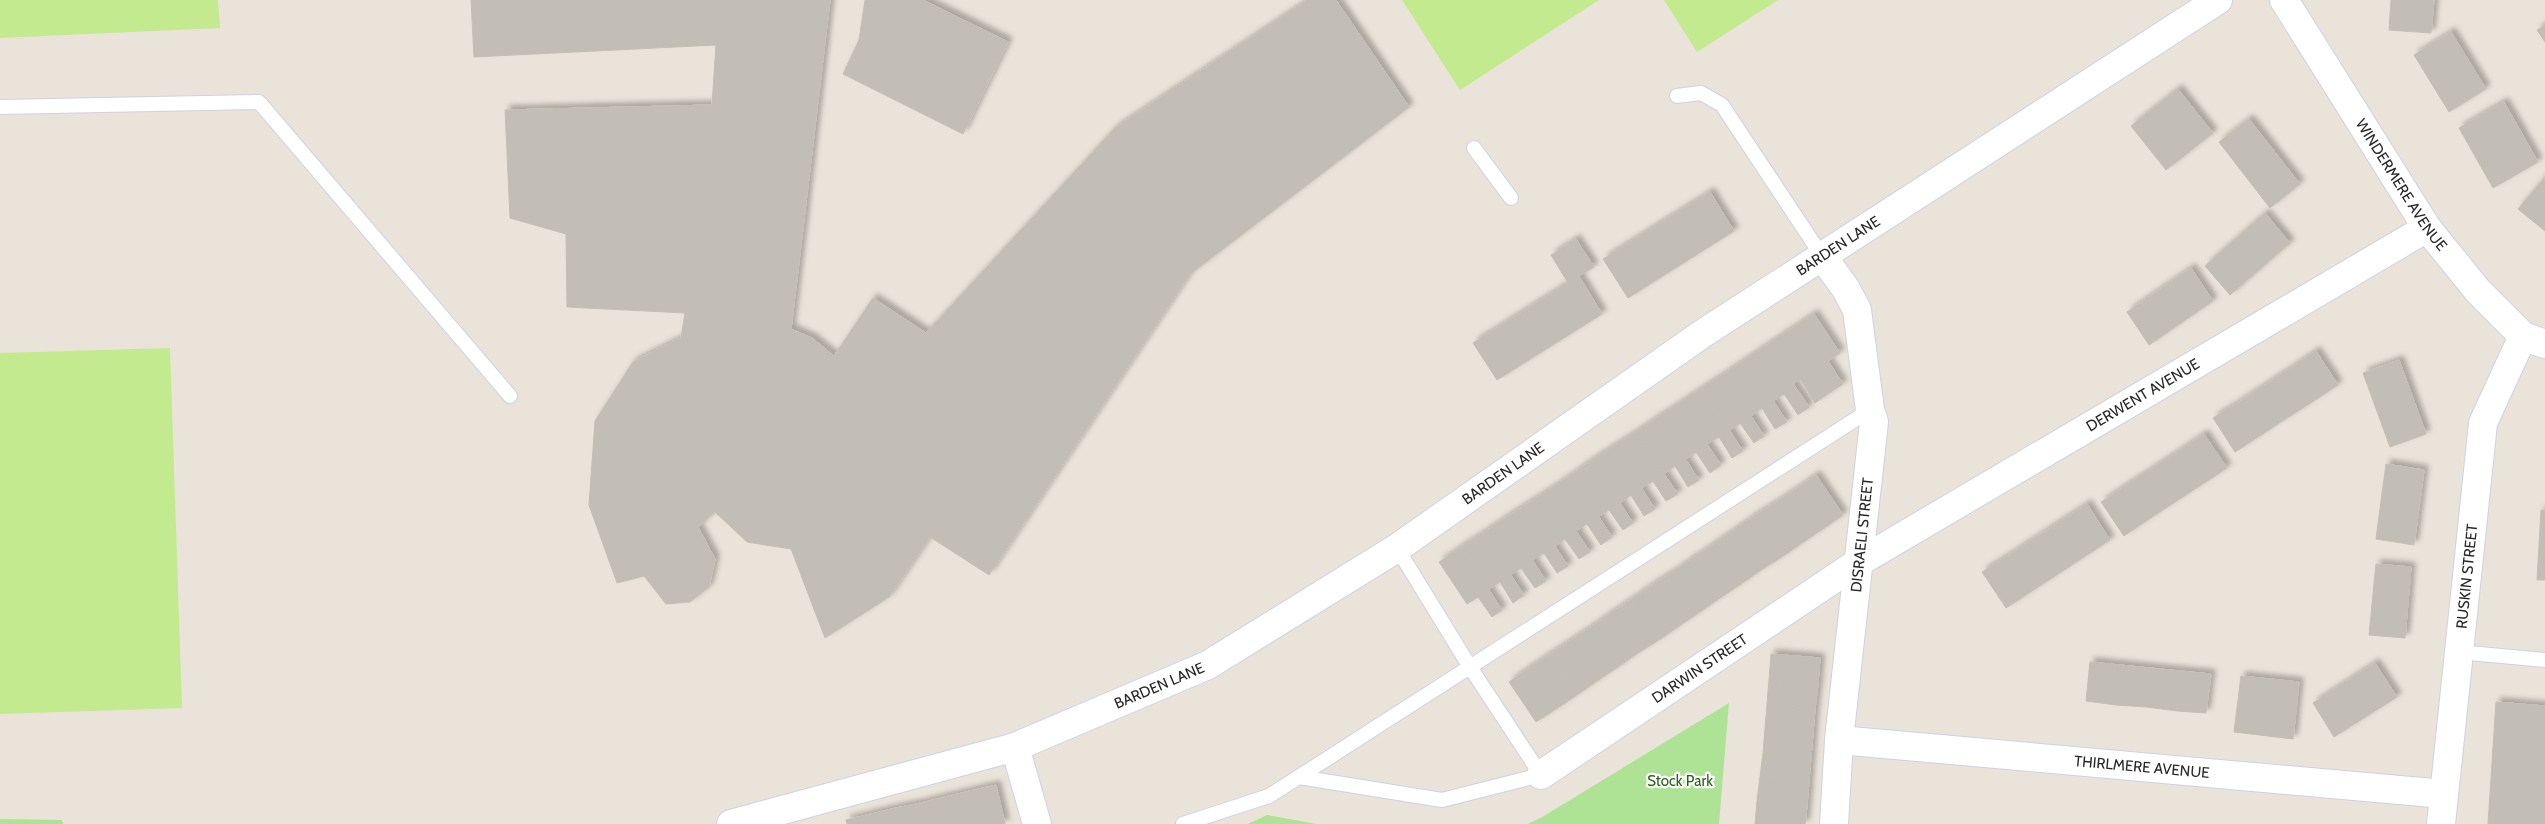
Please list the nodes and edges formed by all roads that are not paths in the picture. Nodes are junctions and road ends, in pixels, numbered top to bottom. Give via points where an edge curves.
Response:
1 (2218, 0) edge
2 (2284, 0) edge
3 (1677, 96) dead end
4 (0, 107) edge
5 (1474, 148) dead end
6 (1511, 198) dead end
7 (2427, 228) junction
8 (1822, 256) junction
9 (2534, 340) edge
10 (510, 396) dead end
11 (1870, 410) junction
12 (1397, 548) junction
13 (1859, 562) junction
14 (2458, 652) junction
15 (2545, 660) edge
16 (1470, 667) junction
17 (1840, 740) junction
18 (1015, 747) junction
19 (1541, 775) junction
20 (1298, 777) junction
21 (2444, 794) junction
22 (731, 824) edge
23 (1036, 824) edge
24 (1183, 824) edge
25 (1834, 824) edge
26 (2441, 824) edge

1 - 8 street, BARDEN LANE
2 - 7 street, WINDERMERE AVENUE
3 - 8 lane via 1701,93 1722,105
4 - 10 lane via 258,102
5 - 6 lane
7 - 9 street, WINDERMERE AVENUE via 2478,291
7 - 13 street, DERWENT AVENUE
8 - 11 street, DISRAELI STREET via 1857,310
8 - 12 street, BARDEN LANE via 1702,334
9 - 14 street, RUSKIN STREET via 2483,423
11 - 13 street, DISRAELI STREET via 1874,422
11 - 16 lane
12 - 16 lane
12 - 18 street, BARDEN LANE via 1208,665
13 - 17 street, DISRAELI STREET
13 - 19 street, DARWIN STREET
14 - 15 lane
14 - 21 street, RUSKIN STREET
16 - 19 lane
16 - 20 lane
17 - 21 street, THIRLMERE AVENUE
17 - 25 street, DISRAELI STREET
18 - 22 street, BARDEN LANE
18 - 23 street
19 - 20 lane via 1442,800
20 - 24 lane via 1269,796
21 - 26 street, RUSKIN STREET

